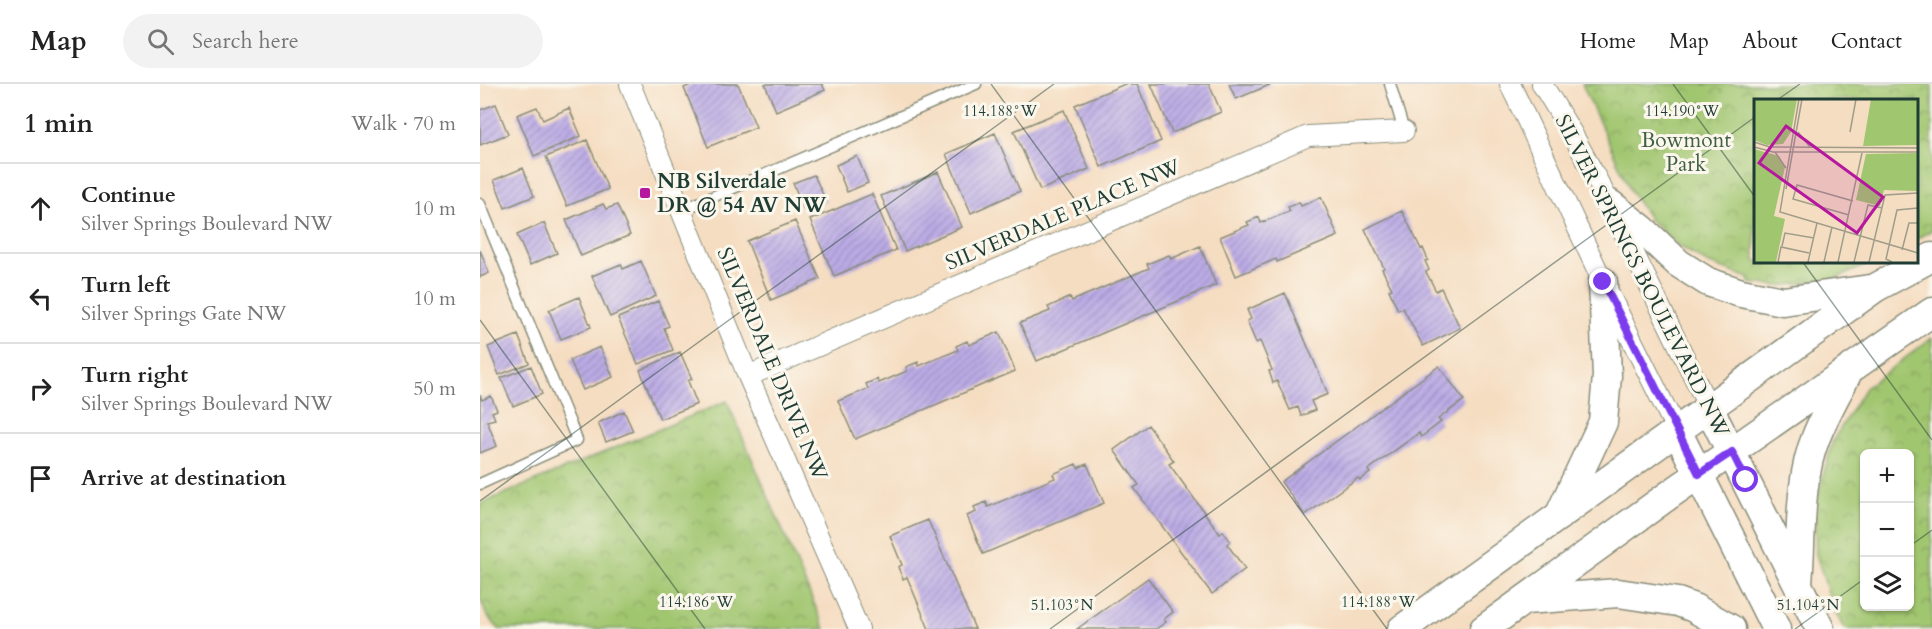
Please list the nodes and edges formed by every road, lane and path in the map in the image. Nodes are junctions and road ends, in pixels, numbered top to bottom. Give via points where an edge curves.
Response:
1 (630, 84) edge
2 (976, 84) edge
3 (1390, 84) edge
4 (1510, 84) edge
5 (1542, 84) edge
6 (1404, 131) joint
7 (480, 204) edge
8 (1610, 204) junction
9 (682, 210) junction
10 (1932, 257) edge
11 (1603, 282) junction
12 (1875, 288) junction
13 (1932, 312) edge
14 (1851, 368) junction
15 (748, 376) junction
16 (1709, 408) junction
17 (1677, 431) junction
18 (1732, 452) junction
19 (1699, 474) junction
20 (480, 484) edge
21 (1559, 517) junction
22 (1798, 584) junction
23 (1525, 600) junction
24 (859, 629) edge
25 (1402, 629) edge
26 (1484, 629) edge
27 (1731, 629) edge
28 (1776, 629) edge
29 (1820, 629) edge

1 - 9 street, SILVERDALE DRIVE NW
2 - 9 lane
3 - 6 lane
4 - 11 street, SILVER SPRINGS BOULEVARD NW
5 - 8 street, SILVER SPRINGS BOULEVARD NW
6 - 15 street, SILVERDALE PLACE NW via 1308,136
7 - 20 lane via 577,440
8 - 12 street via 1678,263 1708,282 1741,293 1783,301
8 - 16 street, SILVER SPRINGS BOULEVARD NW
9 - 15 street, SILVERDALE DRIVE NW
10 - 12 street
11 - 17 street, SILVER SPRINGS BOULEVARD NW
11 - 21 street via 1607,376 1604,422
12 - 16 street
13 - 14 street
14 - 18 street
14 - 22 street via 1816,437 1807,468
15 - 24 street, SILVERDALE DRIVE NW
16 - 17 street
16 - 18 street, SILVER SPRINGS BOULEVARD NW
17 - 19 street, SILVER SPRINGS BOULEVARD NW
17 - 21 street
18 - 19 street
18 - 22 street, SILVER SPRINGS BOULEVARD NW
19 - 23 street
19 - 28 street, SILVER SPRINGS BOULEVARD NW
21 - 25 street
22 - 29 street, SILVER SPRINGS BOULEVARD NW
23 - 26 street
23 - 27 street via 1618,593 1678,602

